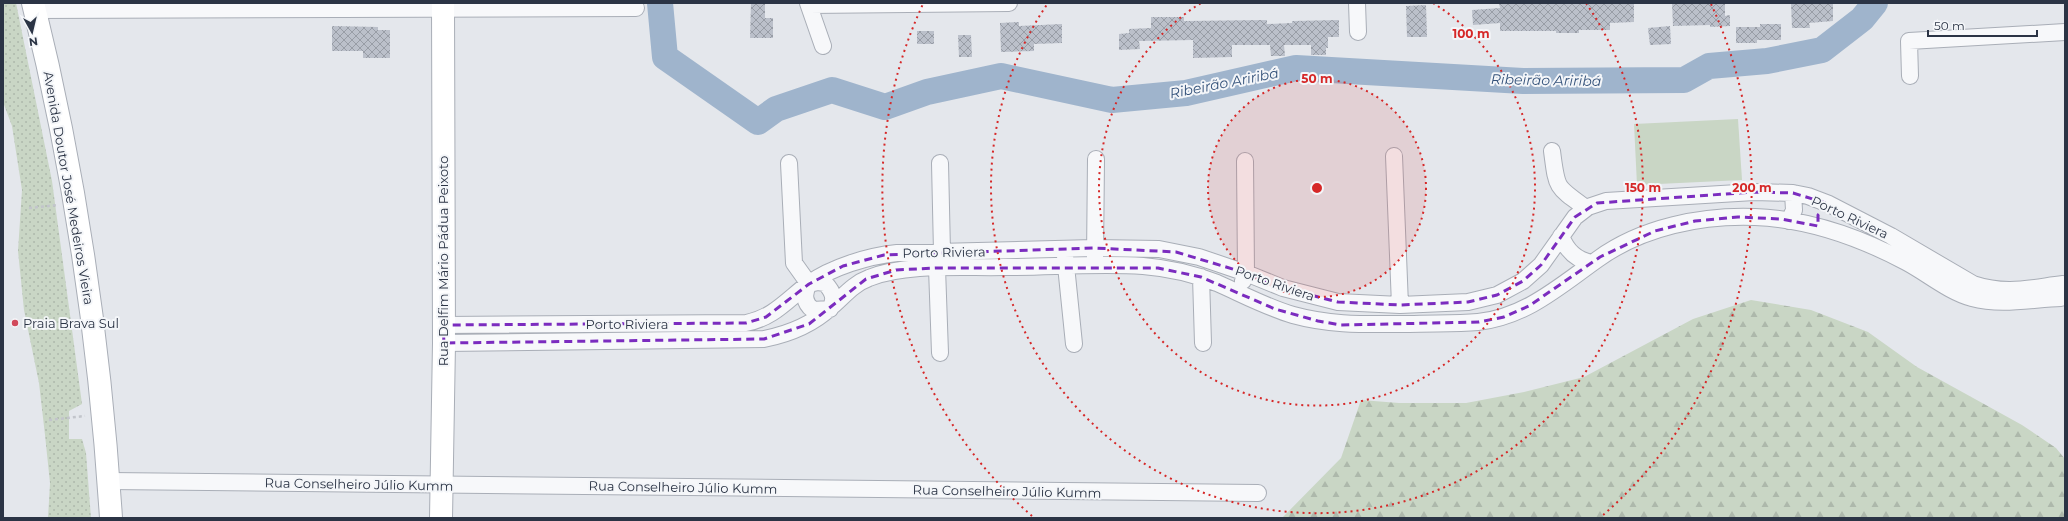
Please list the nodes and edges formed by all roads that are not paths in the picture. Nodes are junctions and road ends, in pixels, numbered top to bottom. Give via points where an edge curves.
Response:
1 (1009, 3) edge
2 (1357, 3) edge
3 (808, 4) edge
4 (443, 6) edge
5 (34, 7) edge
6 (636, 8) dead end
7 (1358, 32) dead end
8 (2065, 32) edge
9 (823, 46) dead end
10 (1910, 76) dead end
11 (1552, 151) dead end
12 (1394, 156) dead end
13 (1096, 160) dead end
14 (1245, 161) dead end
15 (788, 163) dead end
16 (940, 163) dead end
17 (1793, 193) junction
18 (1829, 204) junction
19 (1586, 208) junction
20 (1789, 220) junction
21 (1818, 226) junction
22 (1561, 236) junction
23 (1094, 248) junction
24 (1065, 250) junction
25 (942, 252) junction
26 (1592, 263) junction
27 (1066, 266) junction
28 (1095, 266) junction
29 (937, 268) junction
30 (1246, 272) junction
31 (1201, 277) junction
32 (809, 284) junction
33 (2064, 292) edge
34 (1238, 293) junction
35 (1400, 305) junction
36 (830, 309) junction
37 (680, 324) junction
38 (513, 325) junction
39 (443, 334) junction
40 (680, 341) junction
41 (514, 342) junction
42 (1203, 343) dead end
43 (1074, 344) dead end
44 (940, 353) dead end
45 (109, 481) junction
46 (442, 485) junction
47 (1258, 493) dead end
48 (111, 518) edge
49 (441, 518) edge

1 - 3 street
2 - 7 street
3 - 9 street
4 - 5 street
4 - 6 street
4 - 39 main road, Rua Delfim Mário Pádua Peixoto
5 - 45 main road, Avenida Doutor José Medeiros Vieira via 80,235 98,360
8 - 10 street via 1909,41
11 - 19 street via 1558,186
12 - 35 street
13 - 23 street
14 - 30 street
15 - 32 street via 794,263
16 - 25 street
17 - 18 street, Porto Riviera
17 - 19 street, Porto Riviera via 1754,192 1606,200
17 - 20 street via 1794,210
18 - 21 street via 1818,215
18 - 33 street, Porto Riviera via 1978,285 2006,291
19 - 22 street, Porto Riviera via 1575,217
20 - 21 street, Porto Riviera
20 - 26 street, Porto Riviera via 1738,217 1675,225 1636,238
21 - 33 street, Porto Riviera via 1856,238 1906,262 1964,296 1994,302
22 - 26 street via 1573,255 1584,262
22 - 35 street, Porto Riviera via 1533,273 1511,289 1468,302
23 - 24 street, Porto Riviera
23 - 28 street
23 - 30 street, Porto Riviera via 1142,248 1176,252
24 - 25 street, Porto Riviera
24 - 27 street
25 - 29 street
25 - 32 street, Porto Riviera via 898,253 871,257 843,266
26 - 34 street, Porto Riviera via 1529,306 1504,317 1479,322 1341,325 1295,315
27 - 28 street, Porto Riviera
27 - 29 street, Porto Riviera
27 - 43 street
28 - 31 street, Porto Riviera via 1158,268
29 - 36 street, Porto Riviera via 896,270 866,279 852,287
29 - 44 street
30 - 34 street
30 - 35 street, Porto Riviera via 1283,288 1338,302
31 - 34 street, Porto Riviera
31 - 42 street
32 - 36 street via 825,283 831,289 834,298
32 - 37 street, Porto Riviera via 781,308 756,321
36 - 40 street, Porto Riviera via 808,324 778,336 749,340
37 - 38 street, Porto Riviera
37 - 40 street
38 - 39 street, Porto Riviera
38 - 41 street
39 - 41 street, Porto Riviera
39 - 46 main road, Rua Delfim Mário Pádua Peixoto
40 - 41 street, Porto Riviera
45 - 46 street, Rua Conselheiro Júlio Kumm
45 - 48 main road, Avenida Doutor José Medeiros Vieira
46 - 47 street, Rua Conselheiro Júlio Kumm
46 - 49 main road, Rua Delfim Mário Pádua Peixoto

